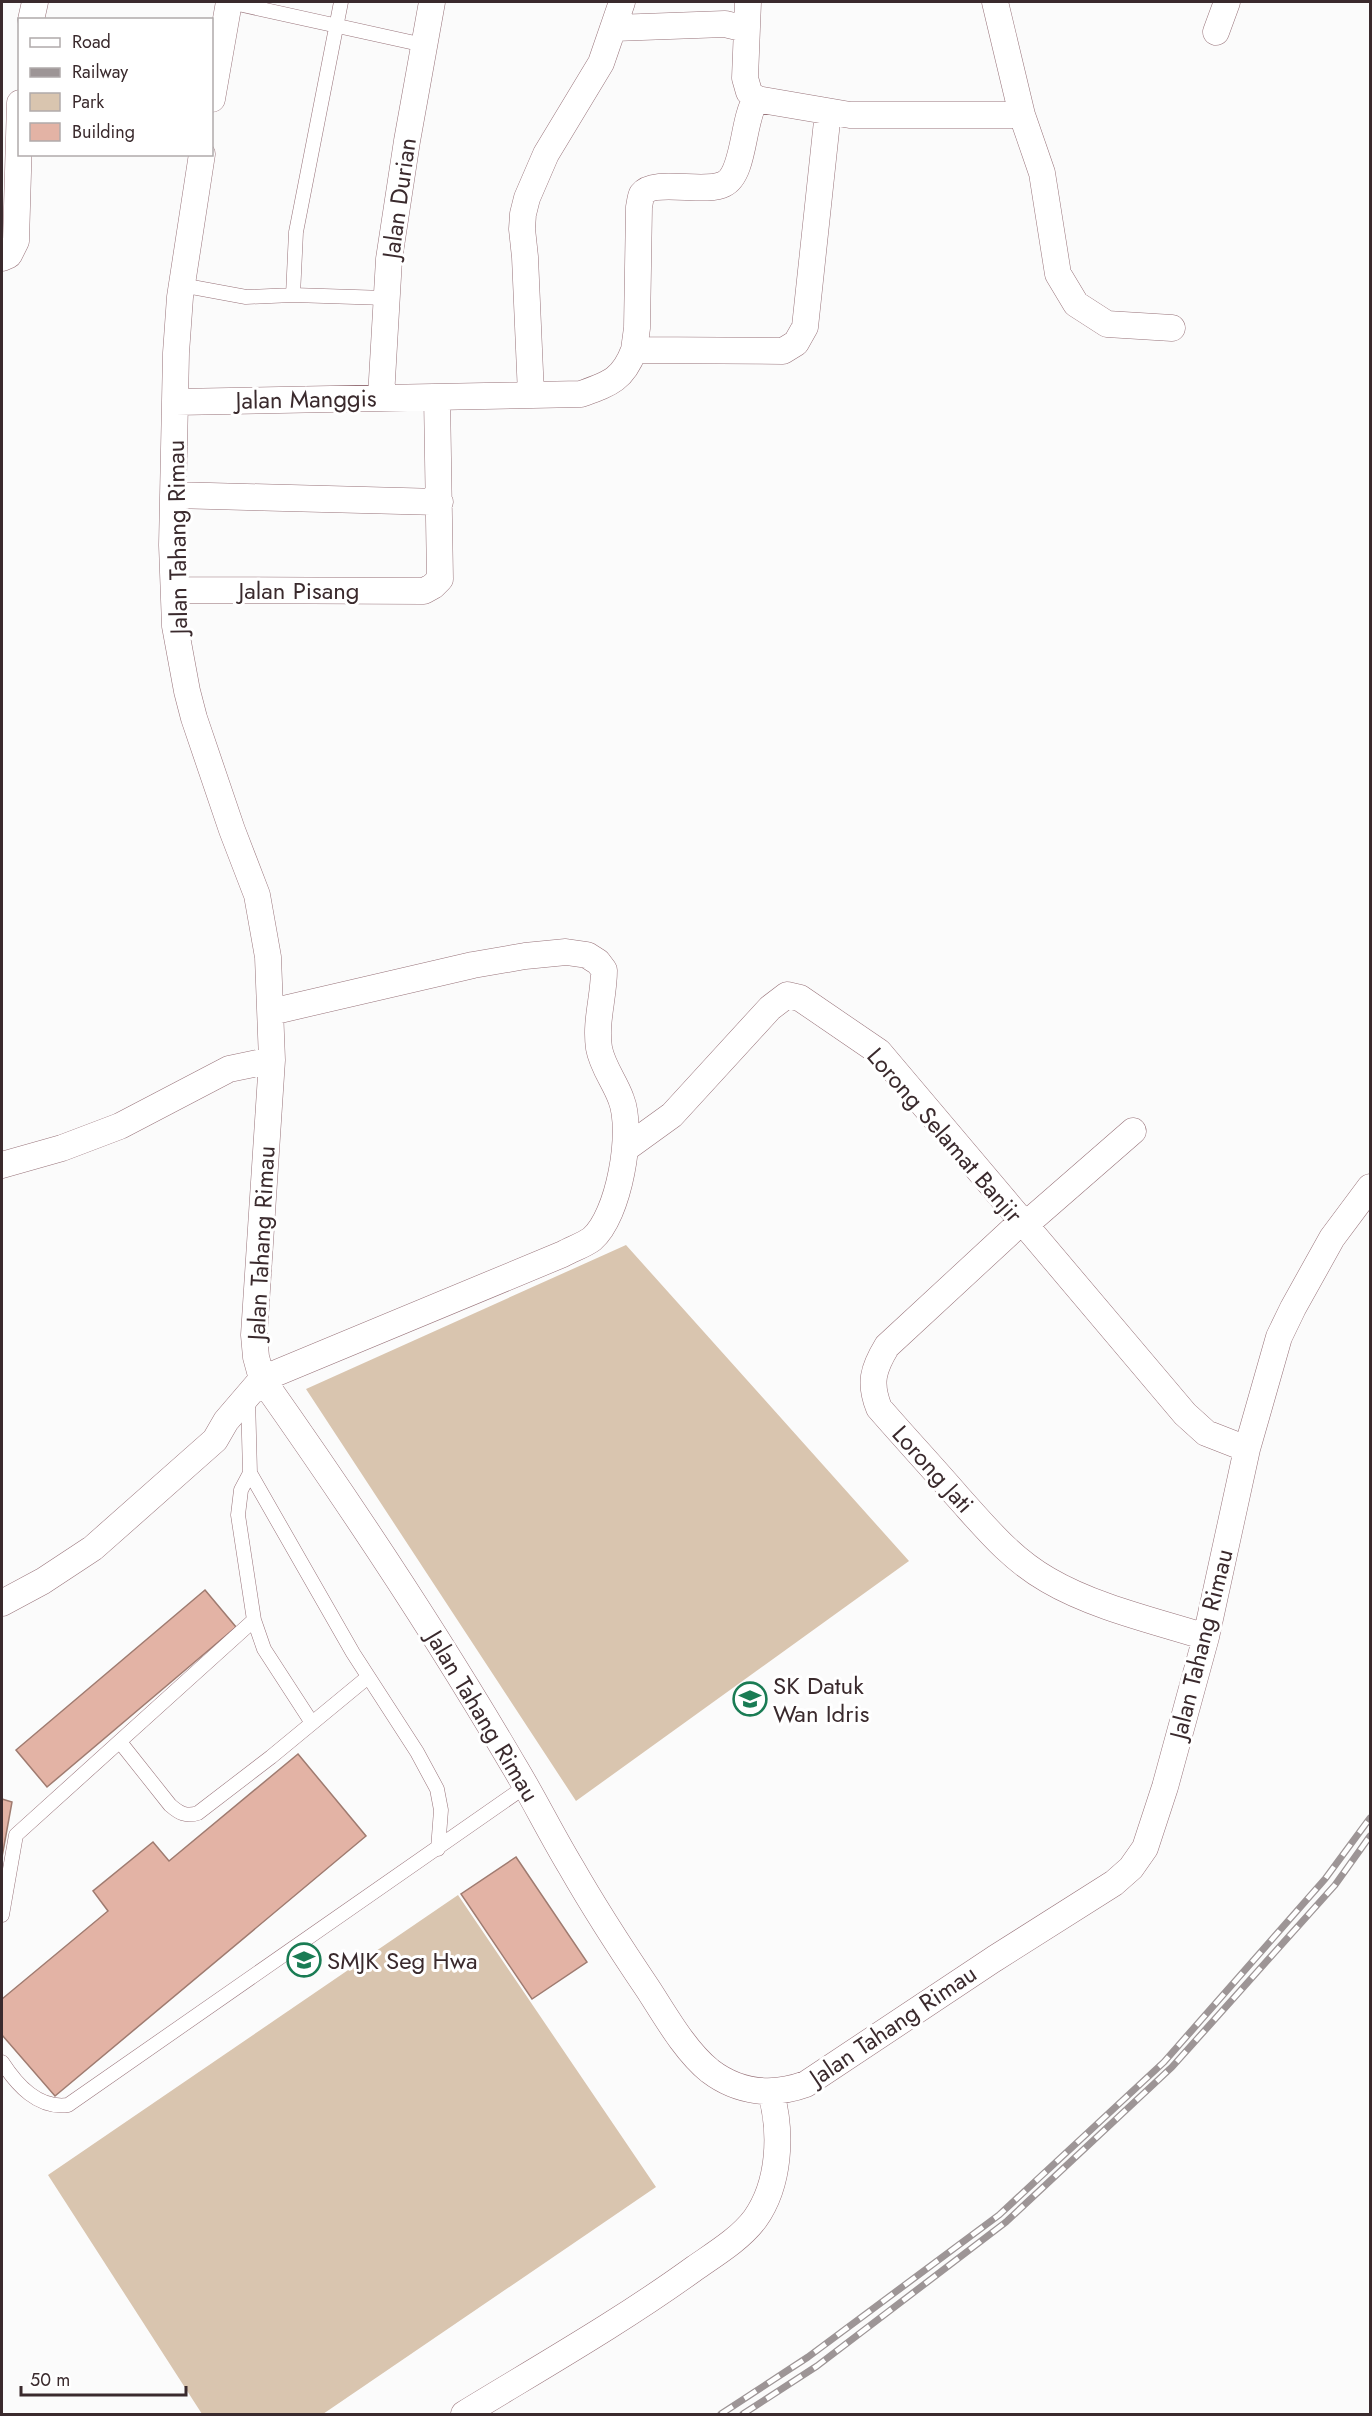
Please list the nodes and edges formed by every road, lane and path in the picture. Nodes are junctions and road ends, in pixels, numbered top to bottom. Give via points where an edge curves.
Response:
1 (35, 2) edge
2 (229, 2) edge
3 (341, 2) edge
4 (432, 2) edge
5 (622, 2) edge
6 (748, 2) edge
7 (995, 2) edge
8 (1227, 2) edge
9 (31, 18) edge
10 (336, 26) junction
11 (614, 28) junction
12 (746, 29) junction
13 (1216, 32) dead end
14 (424, 45) junction
15 (213, 93) edge
16 (756, 99) junction
17 (828, 112) junction
18 (1022, 115) junction
19 (18, 155) edge
20 (202, 156) edge
21 (2, 258) edge
22 (181, 285) junction
23 (293, 295) junction
24 (386, 298) junction
25 (1172, 328) dead end
26 (634, 350) junction
27 (531, 395) junction
28 (381, 397) junction
29 (437, 397) junction
30 (176, 402) junction
31 (173, 495) junction
32 (440, 502) junction
33 (174, 590) junction
34 (271, 1012) junction
35 (272, 1060) junction
36 (1133, 1131) dead end
37 (625, 1149) junction
38 (2, 1165) edge
39 (1371, 1187) edge
40 (1022, 1224) junction
41 (255, 1388) junction
42 (1247, 1449) junction
43 (250, 1473) junction
44 (2, 1603) edge
45 (254, 1620) junction
46 (1206, 1637) junction
47 (368, 1677) junction
48 (312, 1724) junction
49 (120, 1742) junction
50 (526, 1786) junction
51 (438, 1849) junction
52 (2, 1915) edge
53 (2, 2062) edge
54 (771, 2093) junction
55 (464, 2415) edge

1 - 9 street
2 - 10 lane
2 - 15 street
3 - 10 lane
4 - 14 street, Jalan Durian
5 - 11 street
6 - 12 street
7 - 18 street
8 - 13 street
10 - 14 lane
10 - 23 lane via 296,232
11 - 12 street via 725,24
11 - 27 street via 601,63 546,154 523,214
12 - 16 street via 745,78
14 - 24 street, Jalan Durian via 396,211
16 - 17 street
16 - 26 street via 734,176 724,185 658,187 641,195
17 - 18 street via 887,116
17 - 26 street via 805,327 796,343 783,351
18 - 25 street via 1042,173 1058,274 1076,304 1107,324
19 - 21 street via 16,241 9,255
20 - 22 street, Jalan Tahang Rimau
22 - 23 lane via 246,297
22 - 30 street, Jalan Tahang Rimau
23 - 24 lane
24 - 28 street, Jalan Durian
26 - 27 street, Jalan Manggis via 628,367 611,383 581,394
27 - 29 street, Jalan Manggis
28 - 29 street, Jalan Manggis
28 - 30 street, Jalan Manggis
29 - 32 street
30 - 31 street, Jalan Tahang Rimau
31 - 32 street
31 - 33 street, Jalan Tahang Rimau
32 - 33 street, Jalan Pisang via 440,579 424,591
33 - 34 street, Jalan Tahang Rimau via 175,626 194,718 257,895 268,957
34 - 35 street, Jalan Tahang Rimau
34 - 37 street via 473,965 566,952 587,955 604,970 597,1029 600,1052 625,1114
35 - 38 street via 229,1068 120,1126
35 - 41 street, Jalan Tahang Rimau via 254,1335
36 - 40 street, Lorong Jati
37 - 40 street, Lorong Selamat Banjir via 672,1115 770,1008 787,995 800,998 879,1052
37 - 41 street via 612,1208 592,1239
39 - 42 street, Jalan Tahang Rimau via 1332,1238 1293,1308 1280,1337
40 - 42 street, Lorong Selamat Banjir via 1185,1414 1206,1433
40 - 46 street, Lorong Jati via 887,1346 873,1379 879,1408 1020,1562 1077,1593
41 - 43 lane
41 - 44 street via 215,1440 93,1548
41 - 50 street, Jalan Tahang Rimau via 377,1544
42 - 46 street, Jalan Tahang Rimau
43 - 45 lane via 241,1490 238,1515
43 - 47 lane
45 - 48 lane via 264,1649
45 - 49 lane
46 - 54 street, Jalan Tahang Rimau via 1165,1787 1145,1848 1131,1868 828,2071 806,2084
47 - 48 lane
47 - 51 lane via 437,1789 441,1810
48 - 49 lane via 190,1816 170,1805
49 - 52 lane via 16,1835
50 - 51 lane
50 - 54 street, Jalan Tahang Rimau via 607,1927 698,2059 724,2080 751,2091
51 - 53 lane via 68,2105 55,2107 35,2099
54 - 55 street via 777,2115 772,2188 754,2220 727,2246 669,2288

